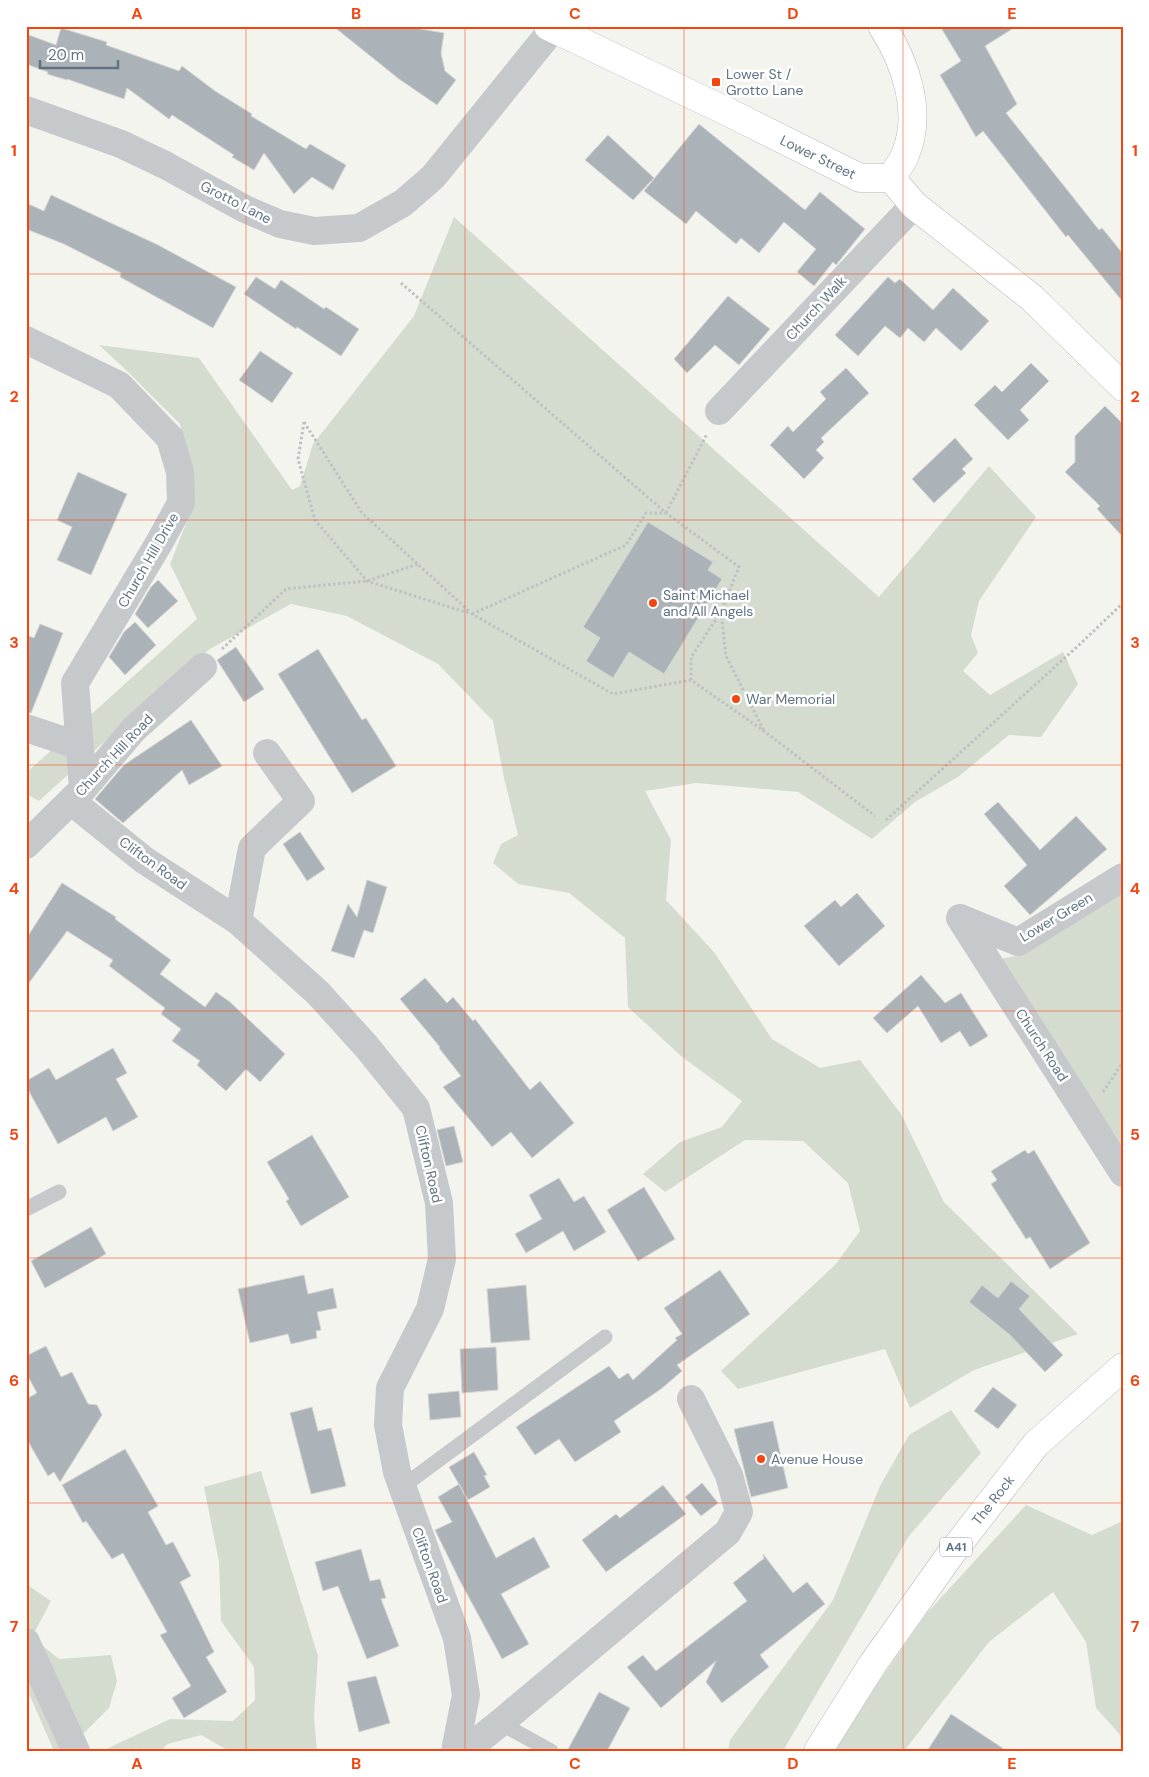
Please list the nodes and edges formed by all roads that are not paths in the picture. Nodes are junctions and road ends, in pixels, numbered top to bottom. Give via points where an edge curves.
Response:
1 (882, 26) edge
2 (550, 28) edge
3 (26, 110) edge
4 (891, 178) junction
5 (914, 204) junction
6 (26, 340) edge
7 (1123, 387) edge
8 (719, 411) road end
9 (203, 667) road end
10 (26, 728) edge
11 (80, 746) junction
12 (267, 753) dead end
13 (77, 795) junction
14 (26, 845) edge
15 (1123, 877) edge
16 (960, 918) joint
17 (238, 921) junction
18 (1123, 1173) edge
19 (59, 1192) dead end
20 (26, 1209) edge
21 (605, 1337) dead end
22 (1123, 1367) edge
23 (691, 1399) dead end
24 (402, 1487) junction
25 (26, 1642) edge
26 (500, 1723) junction
27 (76, 1751) edge
28 (455, 1751) edge
29 (465, 1751) edge
30 (551, 1751) edge
31 (818, 1751) edge

1 - 4 main road via 904,69 912,102 911,134 905,156
2 - 3 street, Grotto Lane via 433,177 403,204 359,228 314,232 280,224 121,144
2 - 4 main road, Lower Street via 860,178
4 - 5 main road
5 - 7 main road via 1032,298
5 - 8 street, Church Walk
6 - 11 street, Church Hill Drive via 119,385 170,438 180,472 181,503 75,683
9 - 13 street, Church Hill Road via 134,729
10 - 11 street
11 - 13 street, Church Hill Drive
12 - 17 street via 300,801 252,848
13 - 14 street, Church Hill Road
13 - 17 street, Clifton Road via 144,860
15 - 16 street, Lower Green via 1018,942
16 - 18 street, Church Road
17 - 24 street, Clifton Road via 318,993 416,1108 440,1202 442,1259 430,1310 390,1388 388,1425
19 - 20 lane
21 - 24 lane
22 - 31 main road, The Rock / A41 via 1036,1444 872,1665
23 - 26 street via 729,1475 739,1512 736,1519 728,1532
24 - 28 street, Clifton Road via 457,1638 466,1695
25 - 27 street
26 - 29 street
26 - 30 lane

